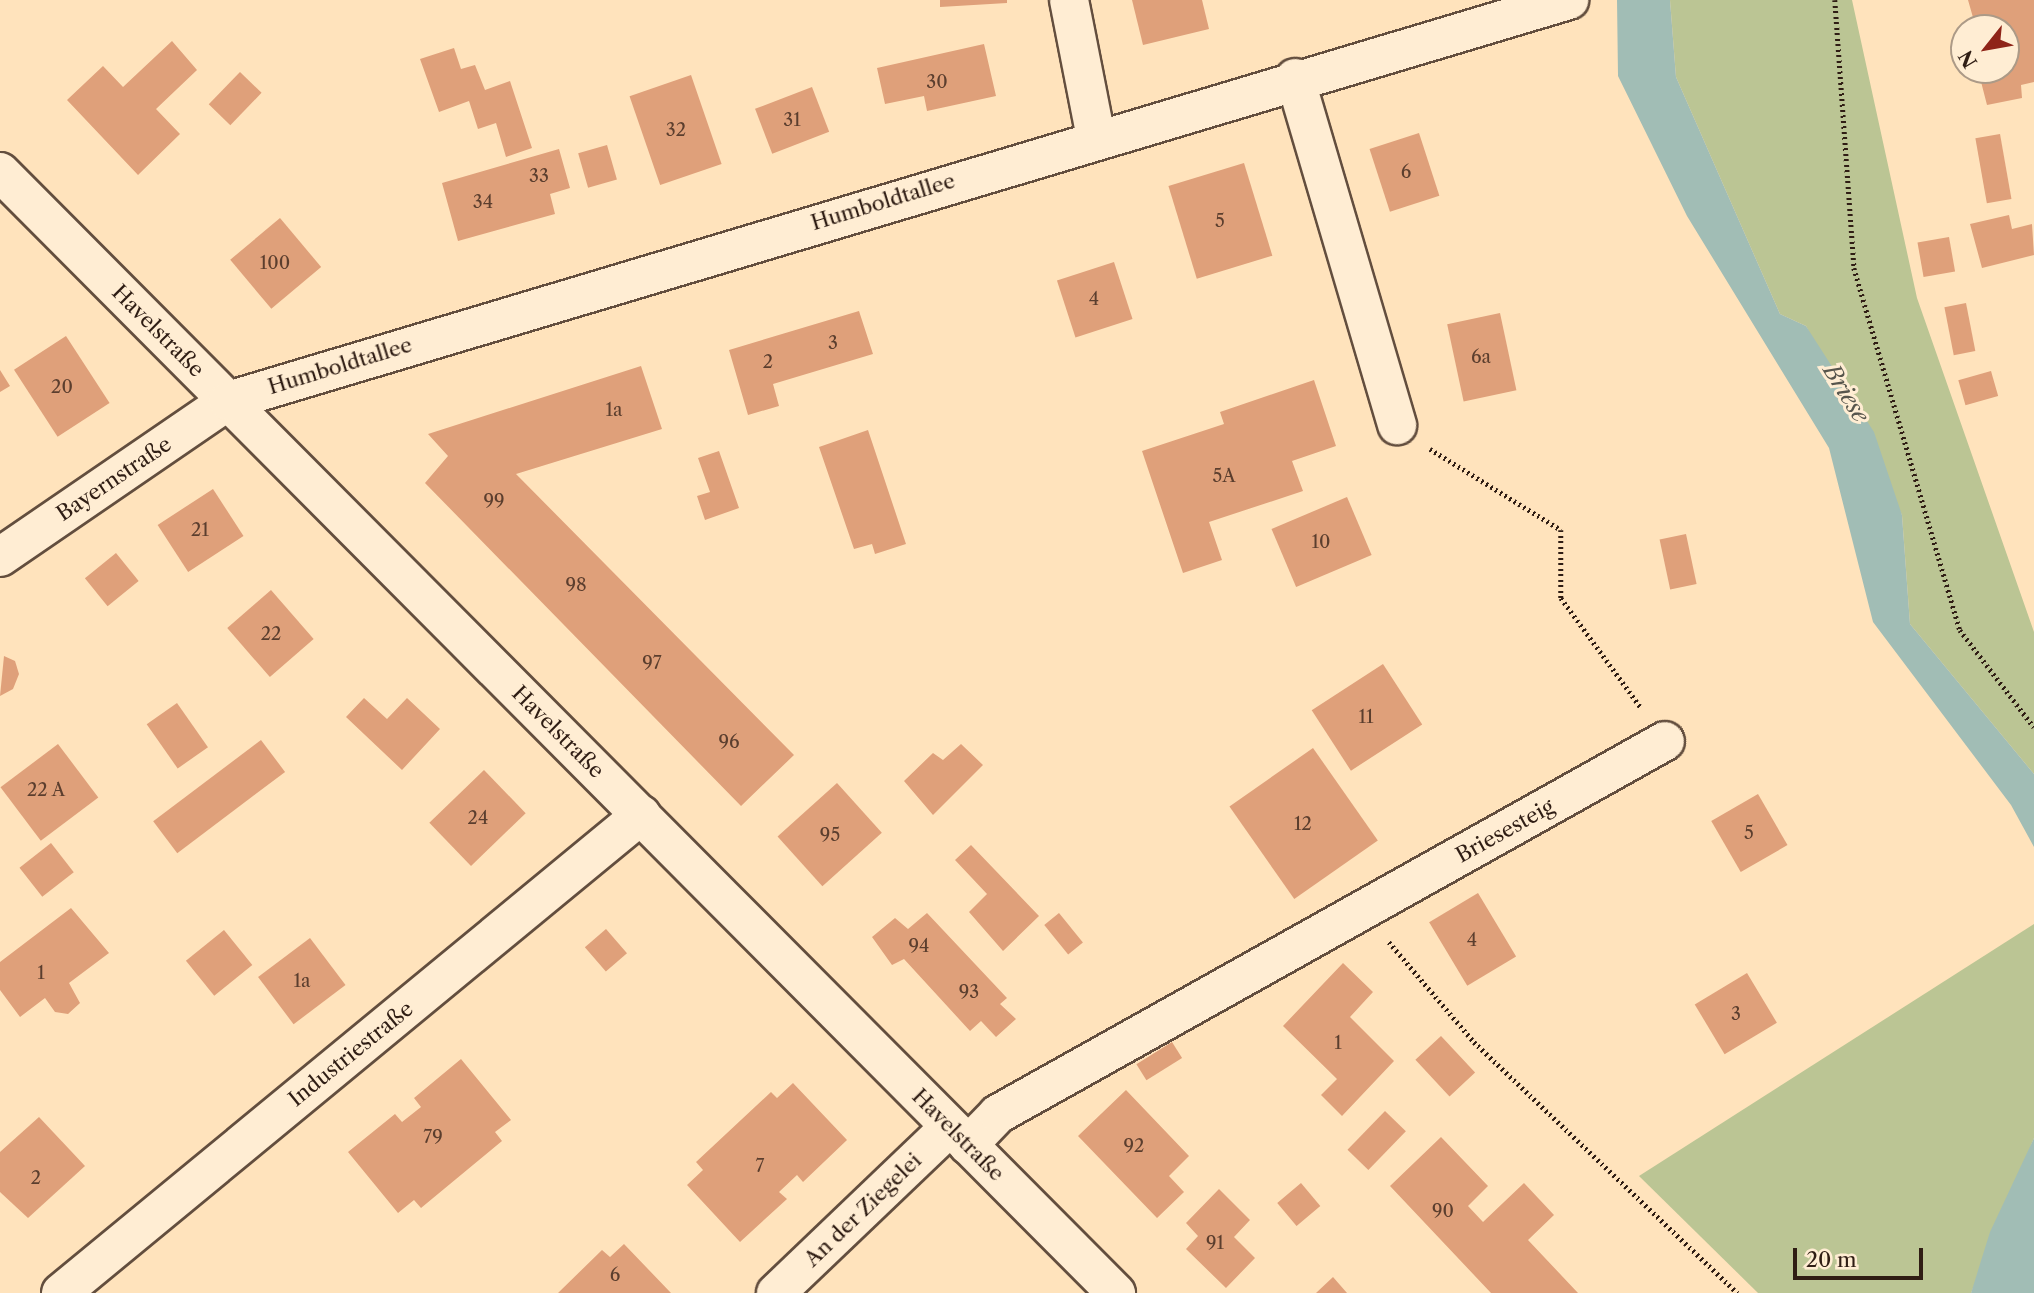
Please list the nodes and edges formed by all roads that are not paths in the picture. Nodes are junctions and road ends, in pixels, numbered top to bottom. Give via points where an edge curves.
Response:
1 (1069, 0) edge
2 (1554, 4) edge
3 (1295, 78) junction
4 (1096, 138) junction
5 (0, 172) edge
6 (228, 401) junction
7 (1397, 425) road end
8 (0, 557) edge
9 (1665, 741) road end
10 (641, 815) junction
11 (959, 1136) junction
12 (61, 1293) edge
13 (776, 1293) edge
14 (1116, 1293) edge

1 - 4 street
2 - 3 street, Humboldtallee
3 - 4 street, Humboldtallee
3 - 7 street
4 - 6 street, Humboldtallee
5 - 6 street, Havelstraße
6 - 8 street, Bayernstraße
6 - 10 street, Havelstraße
9 - 11 street, Briesesteig
10 - 11 street, Havelstraße
10 - 12 street, Industriestraße
11 - 13 street, An der Ziegelei
11 - 14 street, Havelstraße

